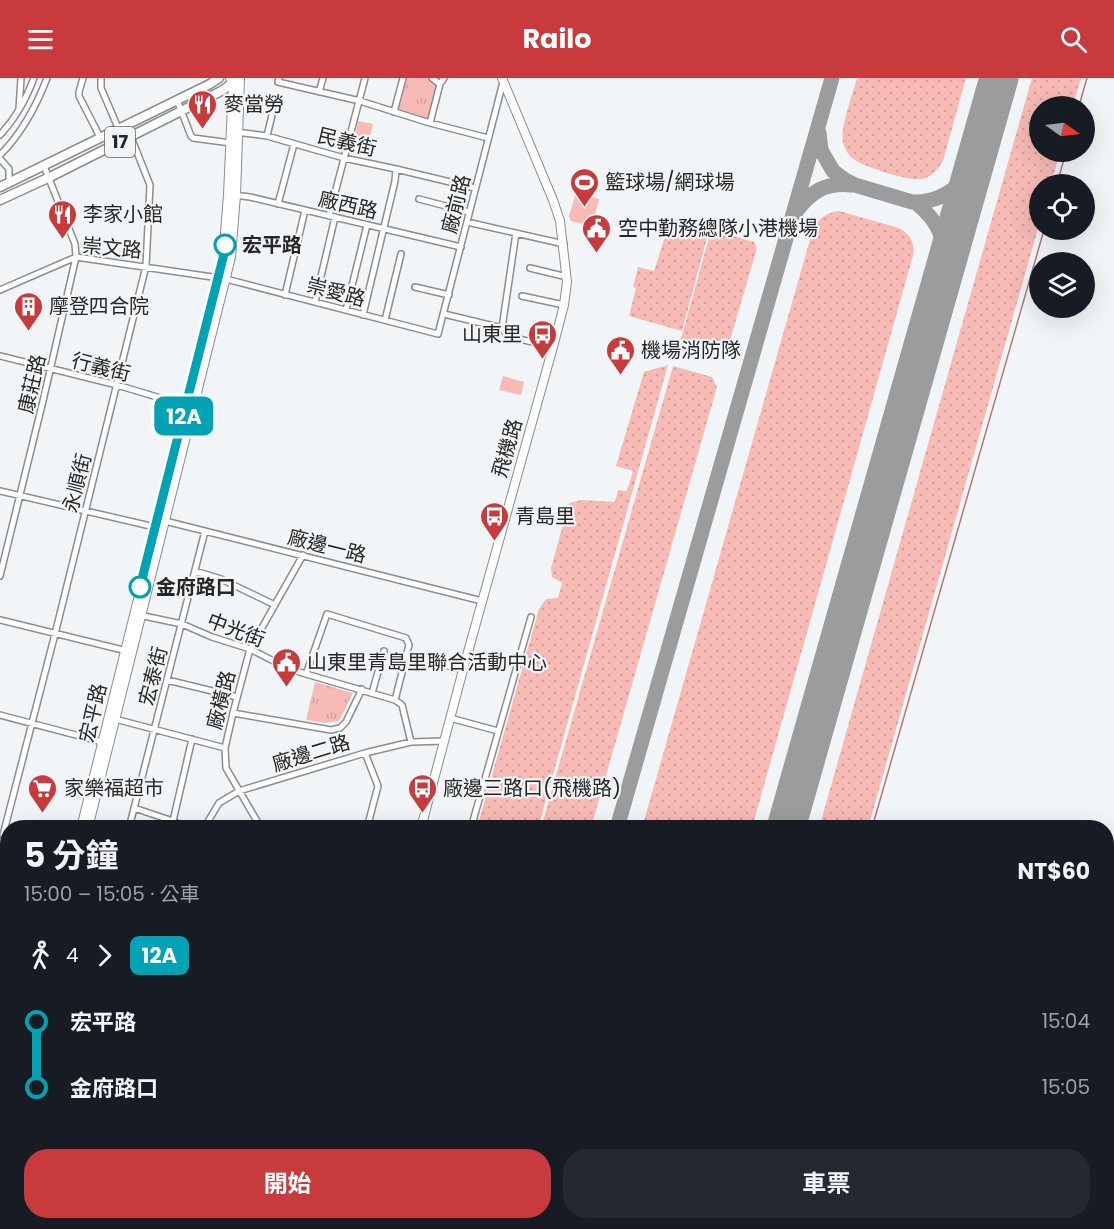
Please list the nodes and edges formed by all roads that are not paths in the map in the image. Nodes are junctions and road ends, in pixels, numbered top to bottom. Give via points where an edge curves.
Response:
1 (21, 78) edge
2 (34, 78) edge
3 (47, 78) edge
4 (83, 78) edge
5 (101, 78) edge
6 (219, 78) edge
7 (323, 78) edge
8 (365, 78) edge
9 (403, 78) edge
10 (432, 78) edge
11 (444, 78) edge
12 (235, 79) edge
13 (500, 79) edge
14 (279, 80) edge
15 (440, 84) junction
16 (319, 92) junction
17 (177, 100) junction
18 (360, 101) junction
19 (19, 111) junction
20 (182, 111) junction
21 (273, 111) dead end
22 (394, 111) junction
23 (430, 123) junction
24 (119, 130) junction
25 (235, 132) junction
26 (0, 135) edge
27 (267, 136) junction
28 (132, 137) junction
29 (488, 138) junction
30 (100, 139) junction
31 (231, 143) junction
32 (294, 144) junction
33 (0, 157) edge
34 (344, 158) junction
35 (44, 166) junction
36 (396, 170) junction
37 (50, 177) junction
38 (9, 183) junction
39 (0, 187) edge
40 (476, 188) junction
41 (232, 195) junction
42 (0, 200) edge
43 (419, 200) dead end
44 (279, 204) junction
45 (306, 210) junction
46 (470, 212) junction
47 (332, 217) junction
48 (467, 222) junction
49 (367, 225) junction
50 (383, 229) junction
51 (516, 233) junction
52 (564, 244) junction
53 (461, 247) junction
54 (401, 255) dead end
55 (76, 257) junction
56 (146, 266) junction
57 (530, 268) dead end
58 (567, 277) junction
59 (222, 278) junction
60 (416, 287) dead end
61 (0, 290) edge
62 (285, 295) junction
63 (449, 295) junction
64 (522, 296) dead end
65 (315, 302) junction
66 (564, 305) junction
67 (346, 310) junction
68 (444, 314) junction
69 (363, 315) junction
70 (384, 320) junction
71 (502, 328) junction
72 (438, 334) joint
73 (553, 347) junction
74 (0, 357) edge
75 (51, 370) junction
76 (117, 385) junction
77 (190, 407) junction
78 (0, 491) edge
79 (20, 496) junction
80 (85, 511) junction
81 (161, 526) junction
82 (206, 531) junction
83 (303, 555) junction
84 (2, 559) edge
85 (195, 571) junction
86 (0, 576) edge
87 (482, 601) junction
88 (275, 605) junction
89 (138, 614) junction
90 (531, 617) dead end
91 (0, 620) edge
92 (182, 624) junction
93 (55, 634) junction
94 (250, 649) junction
95 (128, 651) junction
96 (384, 651) dead end
97 (408, 654) junction
98 (463, 670) junction
99 (306, 674) junction
100 (167, 680) junction
101 (362, 689) junction
102 (372, 693) junction
103 (237, 696) junction
104 (395, 700) junction
105 (232, 713) junction
106 (0, 715) edge
107 (450, 718) junction
108 (115, 719) junction
109 (32, 724) junction
110 (154, 729) junction
111 (498, 731) junction
112 (192, 739) junction
113 (444, 741) junction
114 (411, 742) junction
115 (106, 743) junction
116 (225, 748) junction
117 (365, 753) junction
118 (239, 791) junction
119 (134, 808) junction
120 (8, 820) edge
121 (83, 820) edge
122 (90, 820) edge
123 (131, 820) edge
124 (170, 820) edge
125 (173, 820) edge
126 (209, 820) edge
127 (256, 820) edge
128 (369, 820) edge
129 (424, 820) edge
130 (472, 820) edge

1 - 19 street
2 - 19 street
3 - 33 street via 33,111
4 - 30 street via 79,96
5 - 24 street via 101,88
6 - 17 main road, 17
7 - 16 street
8 - 18 street
9 - 22 street
10 - 15 street
11 - 15 street
12 - 20 main road, 17
12 - 25 street, 宏平路
13 - 29 street, 廠前路
13 - 52 street, 飛機路 via 553,200
14 - 16 street
15 - 23 street
16 - 18 street
17 - 20 street
17 - 24 main road, 17
18 - 22 street
18 - 34 street
19 - 26 street
20 - 28 main road, 17
20 - 31 street via 194,138
21 - 27 street
22 - 23 street
23 - 29 street
24 - 30 main road, 17
25 - 27 street, 民義街
25 - 31 street, 宏平路
25 - 41 street, 宏平路
27 - 32 street, 民義街
28 - 37 main road, 17
28 - 56 street, 永順街 via 150,185
29 - 40 street, 廠前路
30 - 35 main road, 17
31 - 41 street, 宏平路
32 - 34 street, 民義街
32 - 44 street
33 - 38 street via 9,169
34 - 36 street, 民義街
34 - 47 street
35 - 37 street, 康莊路
35 - 38 main road, 17
36 - 40 street
36 - 50 street, 民義街
37 - 42 main road, 17
37 - 55 street, 康莊路 via 75,244
38 - 39 main road, 17
40 - 46 street, 廠前路
41 - 44 street, 廠西路
41 - 59 street, 宏平路
43 - 46 street
44 - 45 street, 廠西路
45 - 47 street, 廠西路
45 - 62 street
46 - 48 street, 廠前路
47 - 49 street, 廠西路
47 - 65 street
48 - 51 street
48 - 53 street, 廠前路
49 - 50 street, 廠西路
49 - 67 street
50 - 53 street, 廠西路
50 - 69 street, 民義街
51 - 52 street
51 - 71 street
52 - 58 street, 飛機路
53 - 63 street, 廠前路
54 - 70 street
55 - 56 street, 崇文路
55 - 61 street, 崇文路
55 - 75 street, 康莊路
56 - 59 street, 崇文路
56 - 76 street, 永順街
57 - 58 street
58 - 66 street, 飛機路
59 - 62 street, 崇愛路
59 - 77 street, 宏平路
60 - 63 street
62 - 65 street, 崇愛路
63 - 68 street, 廠前路
64 - 66 street
65 - 67 street, 崇愛路
66 - 73 street, 飛機路
67 - 69 street, 崇愛路
68 - 71 street
68 - 72 street, 廠前路
69 - 70 street, 崇愛路
70 - 72 street, 崇愛路
71 - 73 street via 507,336
73 - 87 street, 飛機路
74 - 75 street, 行義街
75 - 76 street, 行義街
75 - 79 street, 康莊路
76 - 77 street, 行義街
76 - 80 street, 永順街
77 - 81 street, 宏平路
78 - 79 street, 廠邊一路
79 - 80 street, 廠邊一路
79 - 84 street, 康莊路
80 - 81 street, 廠邊一路
80 - 93 street, 永順街
81 - 82 street, 廠邊一路
81 - 89 street, 宏平路
82 - 83 street, 廠邊一路
82 - 85 street, 宏泰街
83 - 87 street, 廠邊一路
83 - 88 street, 廠橫路
84 - 86 street, 康莊路
85 - 88 street
85 - 92 street, 宏泰街
87 - 98 street, 飛機路
88 - 94 street, 廠橫路
89 - 92 street, 中光街
89 - 95 street, 宏平路
90 - 111 street
91 - 93 street
92 - 94 street, 中光街
92 - 100 street, 宏泰街
93 - 95 street
93 - 109 street, 永順街
94 - 99 street, 中光街
94 - 103 street, 廠橫路
95 - 108 street, 宏平路
95 - 115 street, 宏平路
96 - 102 street
97 - 98 street
97 - 99 street via 408,641 402,636 327,614
97 - 104 street
98 - 107 street, 飛機路
99 - 101 street, 中光街
100 - 103 street
100 - 110 street, 宏泰街
101 - 102 street, 中光街
101 - 105 street via 346,722 331,730
102 - 104 street, 中光街
103 - 105 street, 廠橫路
104 - 114 street via 402,705
105 - 116 street, 廠橫路
106 - 109 street
107 - 111 street
107 - 113 street, 飛機路
108 - 110 street
108 - 115 street, 宏平路
109 - 115 street
109 - 120 street, 永順街
110 - 112 street
110 - 119 street, 宏泰街
111 - 130 street
112 - 116 street
112 - 125 street
113 - 114 street, 廠邊二路
113 - 129 street, 飛機路
114 - 117 street, 廠邊二路
115 - 121 street, 宏平路
115 - 122 street, 宏平路
116 - 118 street, 廠橫路 via 226,768
117 - 118 street, 廠邊二路
117 - 128 street via 378,786
118 - 126 street, 廠邊二路 via 219,803
118 - 127 street, 廠橫路
119 - 123 street, 宏泰街
119 - 124 street

